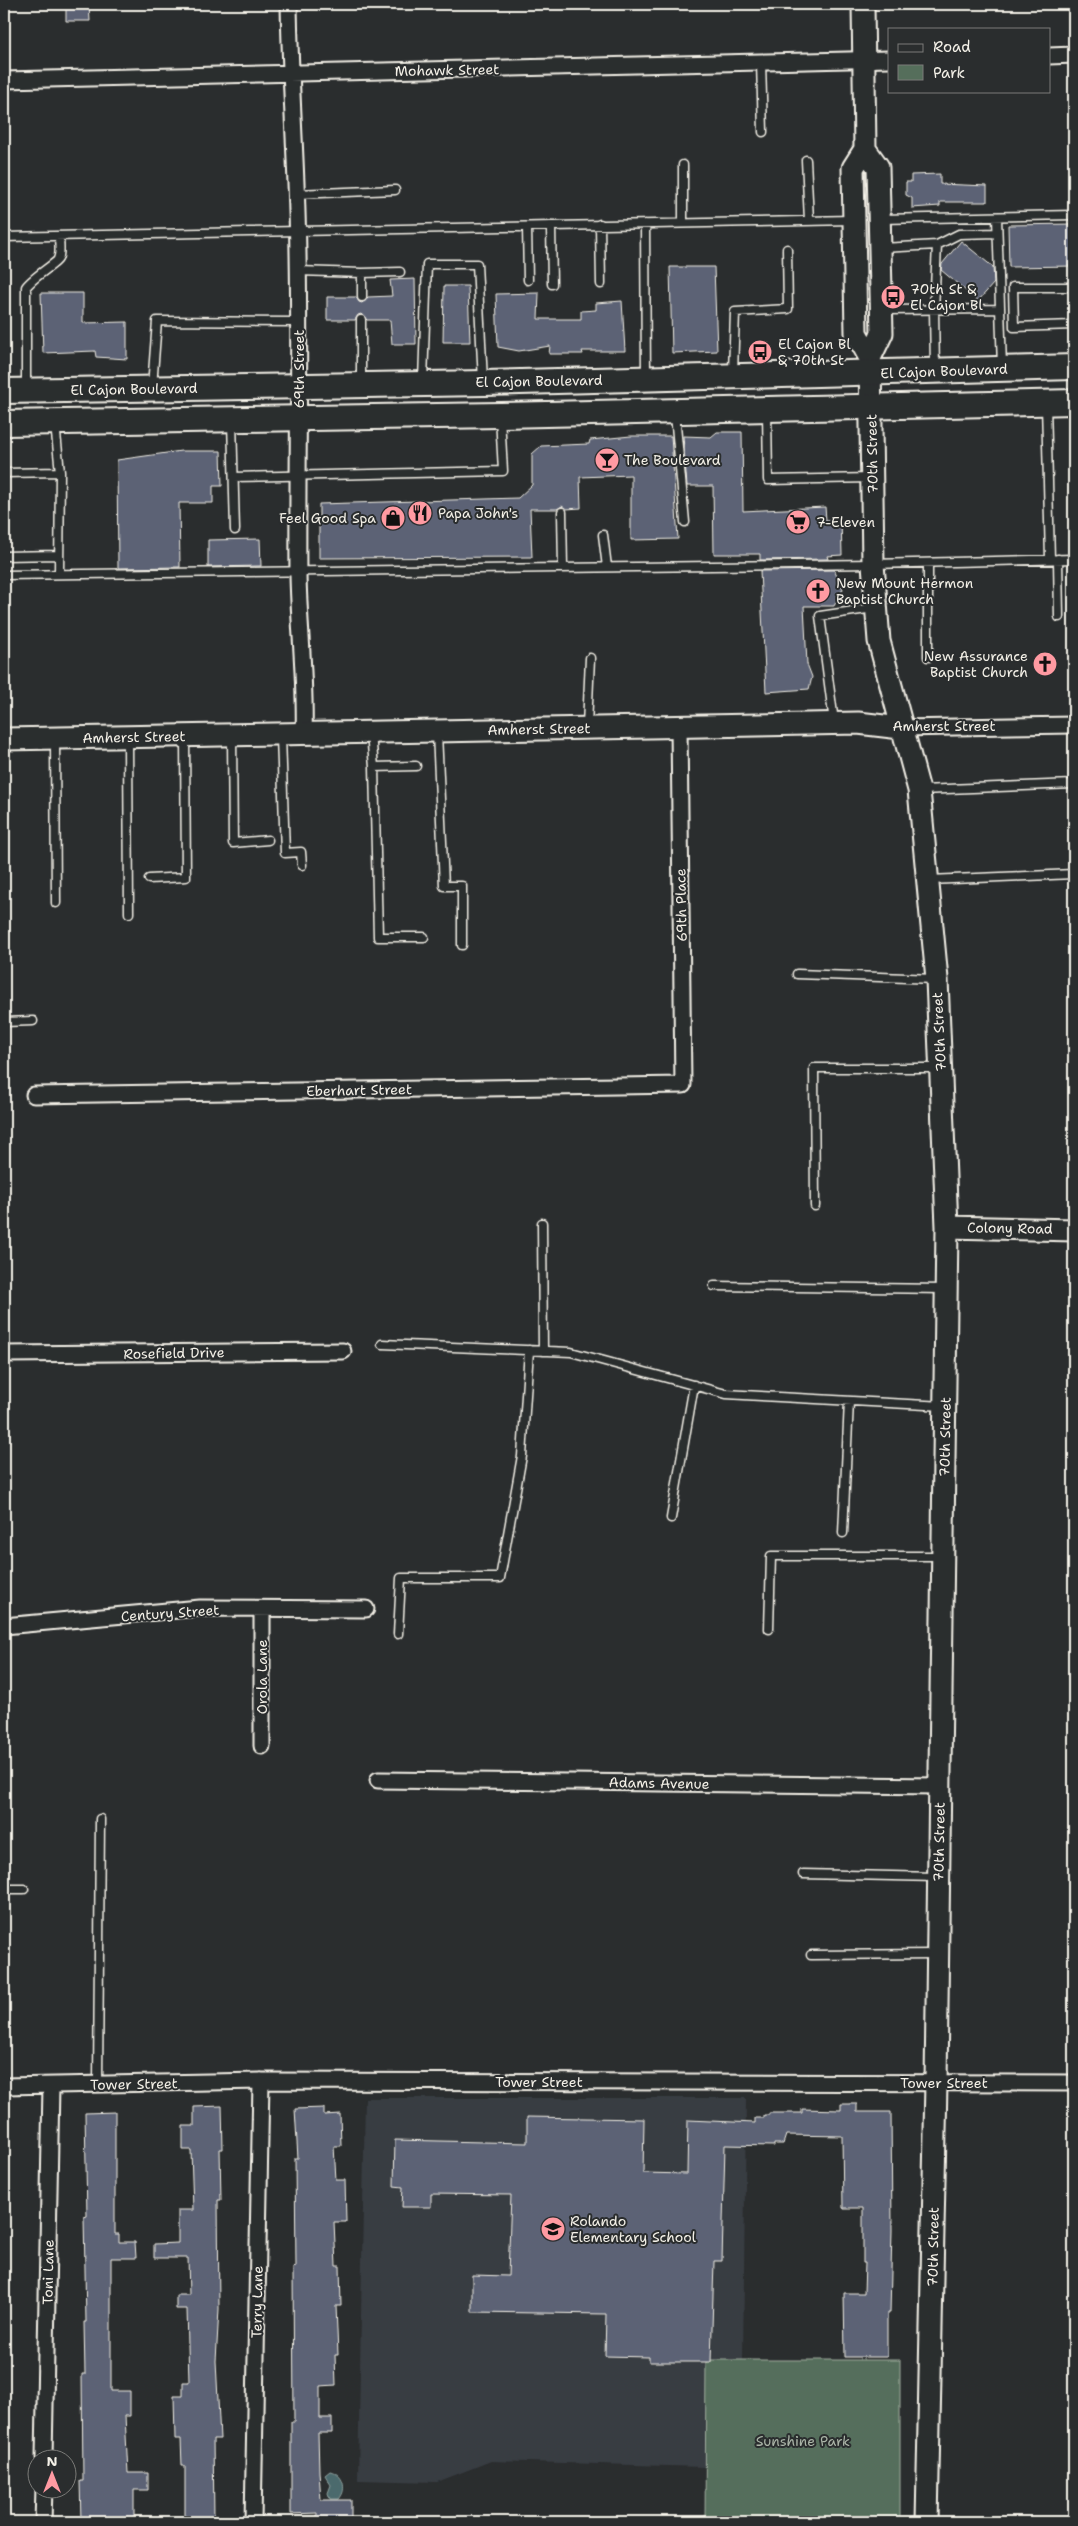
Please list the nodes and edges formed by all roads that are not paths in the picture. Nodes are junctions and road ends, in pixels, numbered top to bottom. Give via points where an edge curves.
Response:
1 (289, 4) edge
2 (863, 4) edge
3 (1074, 55) edge
4 (1050, 56) edge
5 (888, 59) edge
6 (862, 60) junction
7 (760, 62) junction
8 (290, 74) junction
9 (4, 80) edge
10 (763, 132) dead end
11 (865, 149) junction
12 (806, 160) dead end
13 (683, 165) dead end
14 (395, 190) dead end
15 (296, 194) junction
16 (1074, 215) edge
17 (997, 217) junction
18 (879, 219) junction
19 (809, 220) junction
20 (854, 220) junction
21 (683, 223) junction
22 (600, 224) junction
23 (645, 224) junction
24 (527, 226) junction
25 (551, 226) junction
26 (297, 232) junction
27 (997, 233) junction
28 (59, 236) junction
29 (4, 237) edge
30 (937, 246) junction
31 (880, 248) junction
32 (787, 249) dead end
33 (298, 271) junction
34 (400, 272) dead end
35 (362, 274) junction
36 (528, 280) dead end
37 (552, 284) dead end
38 (601, 284) dead end
39 (1074, 288) edge
40 (362, 297) dead end
41 (1000, 309) junction
42 (882, 310) junction
43 (934, 310) junction
44 (361, 320) dead end
45 (299, 322) junction
46 (1074, 326) edge
47 (870, 366) junction
48 (1074, 367) edge
49 (1002, 369) junction
50 (935, 371) junction
51 (732, 377) junction
52 (646, 378) junction
53 (484, 383) junction
54 (361, 384) junction
55 (423, 384) junction
56 (300, 385) junction
57 (152, 388) junction
58 (15, 391) edge
59 (1046, 402) junction
60 (1074, 402) edge
61 (871, 406) junction
62 (767, 408) junction
63 (675, 410) junction
64 (500, 416) junction
65 (300, 418) junction
66 (232, 419) junction
67 (55, 422) junction
68 (4, 423) edge
69 (60, 472) junction
70 (4, 473) edge
71 (299, 476) junction
72 (234, 477) junction
73 (872, 478) junction
74 (562, 512) dead end
75 (685, 522) dead end
76 (235, 530) dead end
77 (603, 536) dead end
78 (59, 555) junction
79 (4, 556) edge
80 (1054, 559) junction
81 (1074, 559) edge
82 (928, 562) junction
83 (873, 564) junction
84 (563, 568) junction
85 (607, 568) junction
86 (298, 572) junction
87 (59, 574) junction
88 (4, 575) edge
89 (876, 608) junction
90 (1059, 617) dead end
91 (928, 657) dead end
92 (590, 658) dead end
93 (834, 724) junction
94 (1074, 725) edge
95 (679, 726) junction
96 (587, 728) junction
97 (901, 728) junction
98 (437, 731) junction
99 (371, 732) junction
100 (281, 734) junction
101 (304, 734) junction
102 (232, 735) junction
103 (185, 736) junction
104 (128, 737) junction
105 (55, 738) junction
106 (4, 740) edge
107 (416, 766) dead end
108 (374, 767) junction
109 (1074, 784) edge
110 (919, 790) junction
111 (268, 840) dead end
112 (302, 865) dead end
113 (1074, 874) edge
114 (149, 879) dead end
115 (929, 880) junction
116 (56, 904) dead end
117 (129, 913) dead end
118 (424, 937) dead end
119 (462, 945) dead end
120 (796, 974) dead end
121 (937, 979) junction
122 (33, 1021) dead end
123 (4, 1022) edge
124 (941, 1068) junction
125 (683, 1085) joint
126 (34, 1095) dead end
127 (815, 1206) dead end
128 (542, 1223) dead end
129 (947, 1227) junction
130 (1074, 1230) edge
131 (714, 1286) dead end
132 (946, 1289) junction
133 (382, 1344) dead end
134 (529, 1350) junction
135 (343, 1351) dead end
136 (543, 1351) junction
137 (4, 1354) edge
138 (694, 1386) junction
139 (849, 1401) junction
140 (946, 1406) junction
141 (671, 1518) dead end
142 (843, 1533) dead end
143 (943, 1556) junction
144 (262, 1609) junction
145 (366, 1609) dead end
146 (4, 1626) edge
147 (769, 1628) dead end
148 (398, 1634) dead end
149 (262, 1746) dead end
150 (378, 1780) dead end
151 (939, 1786) junction
152 (100, 1819) dead end
153 (802, 1874) dead end
154 (938, 1876) junction
155 (4, 1889) edge
156 (24, 1889) dead end
157 (938, 1954) junction
158 (811, 1956) dead end
159 (261, 2081) junction
160 (936, 2083) junction
161 (1074, 2083) edge
162 (98, 2085) junction
163 (4, 2086) edge
164 (51, 2086) junction
165 (44, 2448) edge
166 (44, 2498) edge
167 (43, 2522) edge
168 (253, 2522) edge
169 (927, 2522) edge

1 - 8 street, 69th Street
2 - 6 main road
3 - 4 street
5 - 6 street, Mohawk Street
6 - 7 street, Mohawk Street
6 - 11 main road
7 - 8 street, Mohawk Street
7 - 10 lane
8 - 9 street, Mohawk Street
8 - 15 street, 69th Street
11 - 18 main road, 70th Street via 878,167
11 - 20 main road, 70th Street via 853,168
12 - 19 lane
13 - 21 lane
14 - 15 lane
15 - 26 street, 69th Street
16 - 17 lane
17 - 18 lane
17 - 27 lane
18 - 31 main road, 70th Street
19 - 20 lane
19 - 21 lane
20 - 47 main road, 70th Street via 856,333
21 - 23 lane
22 - 23 lane
22 - 25 lane
22 - 38 lane
23 - 52 lane
24 - 25 lane
24 - 26 lane
24 - 36 lane
25 - 37 lane
26 - 28 lane
26 - 33 street, 69th Street
27 - 30 lane via 959,234
27 - 41 lane
28 - 29 lane
28 - 58 lane via 56,263 45,268 26,288
30 - 31 lane
30 - 43 lane
31 - 42 main road, 70th Street
32 - 51 lane via 788,309 735,312
33 - 35 lane
33 - 45 street, 69th Street
34 - 35 lane
35 - 40 lane
39 - 46 lane via 1013,287 1014,327
41 - 43 lane
41 - 49 lane
42 - 43 lane
42 - 47 main road, 70th Street via 882,333
43 - 50 lane
44 - 54 lane
45 - 56 street, 69th Street
45 - 57 lane via 157,321
47 - 50 main road, El Cajon Boulevard
47 - 51 main road, El Cajon Boulevard
47 - 61 main road, 70th Street
48 - 49 main road, El Cajon Boulevard
49 - 50 main road, El Cajon Boulevard
51 - 52 main road, El Cajon Boulevard
52 - 53 main road, El Cajon Boulevard
53 - 55 main road, El Cajon Boulevard
53 - 55 lane via 477,264 427,264
54 - 55 main road, El Cajon Boulevard
54 - 56 main road, El Cajon Boulevard
56 - 57 main road, El Cajon Boulevard
56 - 65 street, 69th Street
57 - 58 main road, El Cajon Boulevard
59 - 60 main road
59 - 61 main road
59 - 80 lane
61 - 62 main road
61 - 73 main road, 70th Street
62 - 63 main road
62 - 73 lane via 768,480
63 - 64 main road
63 - 75 lane
64 - 65 main road
64 - 71 lane via 503,471
65 - 66 main road
65 - 71 street, 69th Street
66 - 67 main road
66 - 72 lane
67 - 68 main road
67 - 69 lane
69 - 70 lane
69 - 78 lane
71 - 72 lane
71 - 86 street, 69th Street
72 - 76 lane
73 - 83 main road, 70th Street
74 - 84 lane
77 - 85 lane
78 - 79 lane
78 - 87 lane
80 - 81 lane
80 - 82 lane
80 - 90 lane
82 - 83 lane
82 - 91 lane
83 - 85 lane
83 - 89 main road, 70th Street
84 - 85 lane
84 - 86 lane
86 - 87 lane
86 - 101 street, 69th Street
87 - 88 lane
89 - 93 lane via 820,616
89 - 97 main road, 70th Street via 879,640
92 - 96 lane
93 - 95 main road, Amherst Street
93 - 97 main road, Amherst Street via 861,723
94 - 97 street, Amherst Street
95 - 96 main road, Amherst Street
95 - 125 street, 69th Place
96 - 98 main road, Amherst Street
97 - 110 main road, 70th Street
98 - 99 main road, Amherst Street
98 - 119 lane via 444,886 462,886
99 - 101 main road, Amherst Street
99 - 108 lane
100 - 101 main road, Amherst Street
100 - 102 main road, Amherst Street
100 - 112 lane via 285,853 301,852
102 - 103 main road, Amherst Street
102 - 111 lane via 233,843
103 - 104 main road, Amherst Street
103 - 114 lane via 186,877
104 - 105 main road, Amherst Street
104 - 117 lane
105 - 106 main road, Amherst Street
105 - 116 lane
107 - 108 lane
108 - 118 lane via 378,937
109 - 110 lane
110 - 115 main road, 70th Street
113 - 115 lane
115 - 121 main road, 70th Street
120 - 121 lane
121 - 124 main road, 70th Street
122 - 123 lane
124 - 127 lane via 814,1068
124 - 129 main road, 70th Street
125 - 126 street, Eberhart Street
128 - 136 lane
129 - 130 main road, Colony Road
129 - 132 main road, 70th Street
131 - 132 lane
132 - 140 main road, 70th Street
133 - 134 lane
134 - 136 lane
134 - 148 lane via 522,1456 500,1578 401,1578
135 - 137 street, Rosefield Drive
136 - 138 lane via 571,1352
138 - 139 lane via 726,1394
138 - 141 lane
139 - 140 lane
139 - 142 lane
140 - 143 main road, 70th Street
143 - 147 lane via 771,1556
143 - 151 main road, 70th Street
144 - 145 street, Century Street
144 - 146 street, Century Street via 200,1608
144 - 149 street, Orola Lane
150 - 151 street, Adams Avenue
151 - 154 main road, 70th Street
152 - 162 lane
153 - 154 lane
154 - 157 main road, 70th Street
155 - 156 lane
157 - 158 lane
157 - 160 main road, 70th Street
159 - 160 street, Tower Street
159 - 162 street, Tower Street
159 - 168 street, Terry Lane
160 - 161 street, Tower Street
160 - 169 main road, 70th Street
162 - 164 street, Tower Street
163 - 164 street, Tower Street
164 - 165 street, Toni Lane
166 - 167 street

